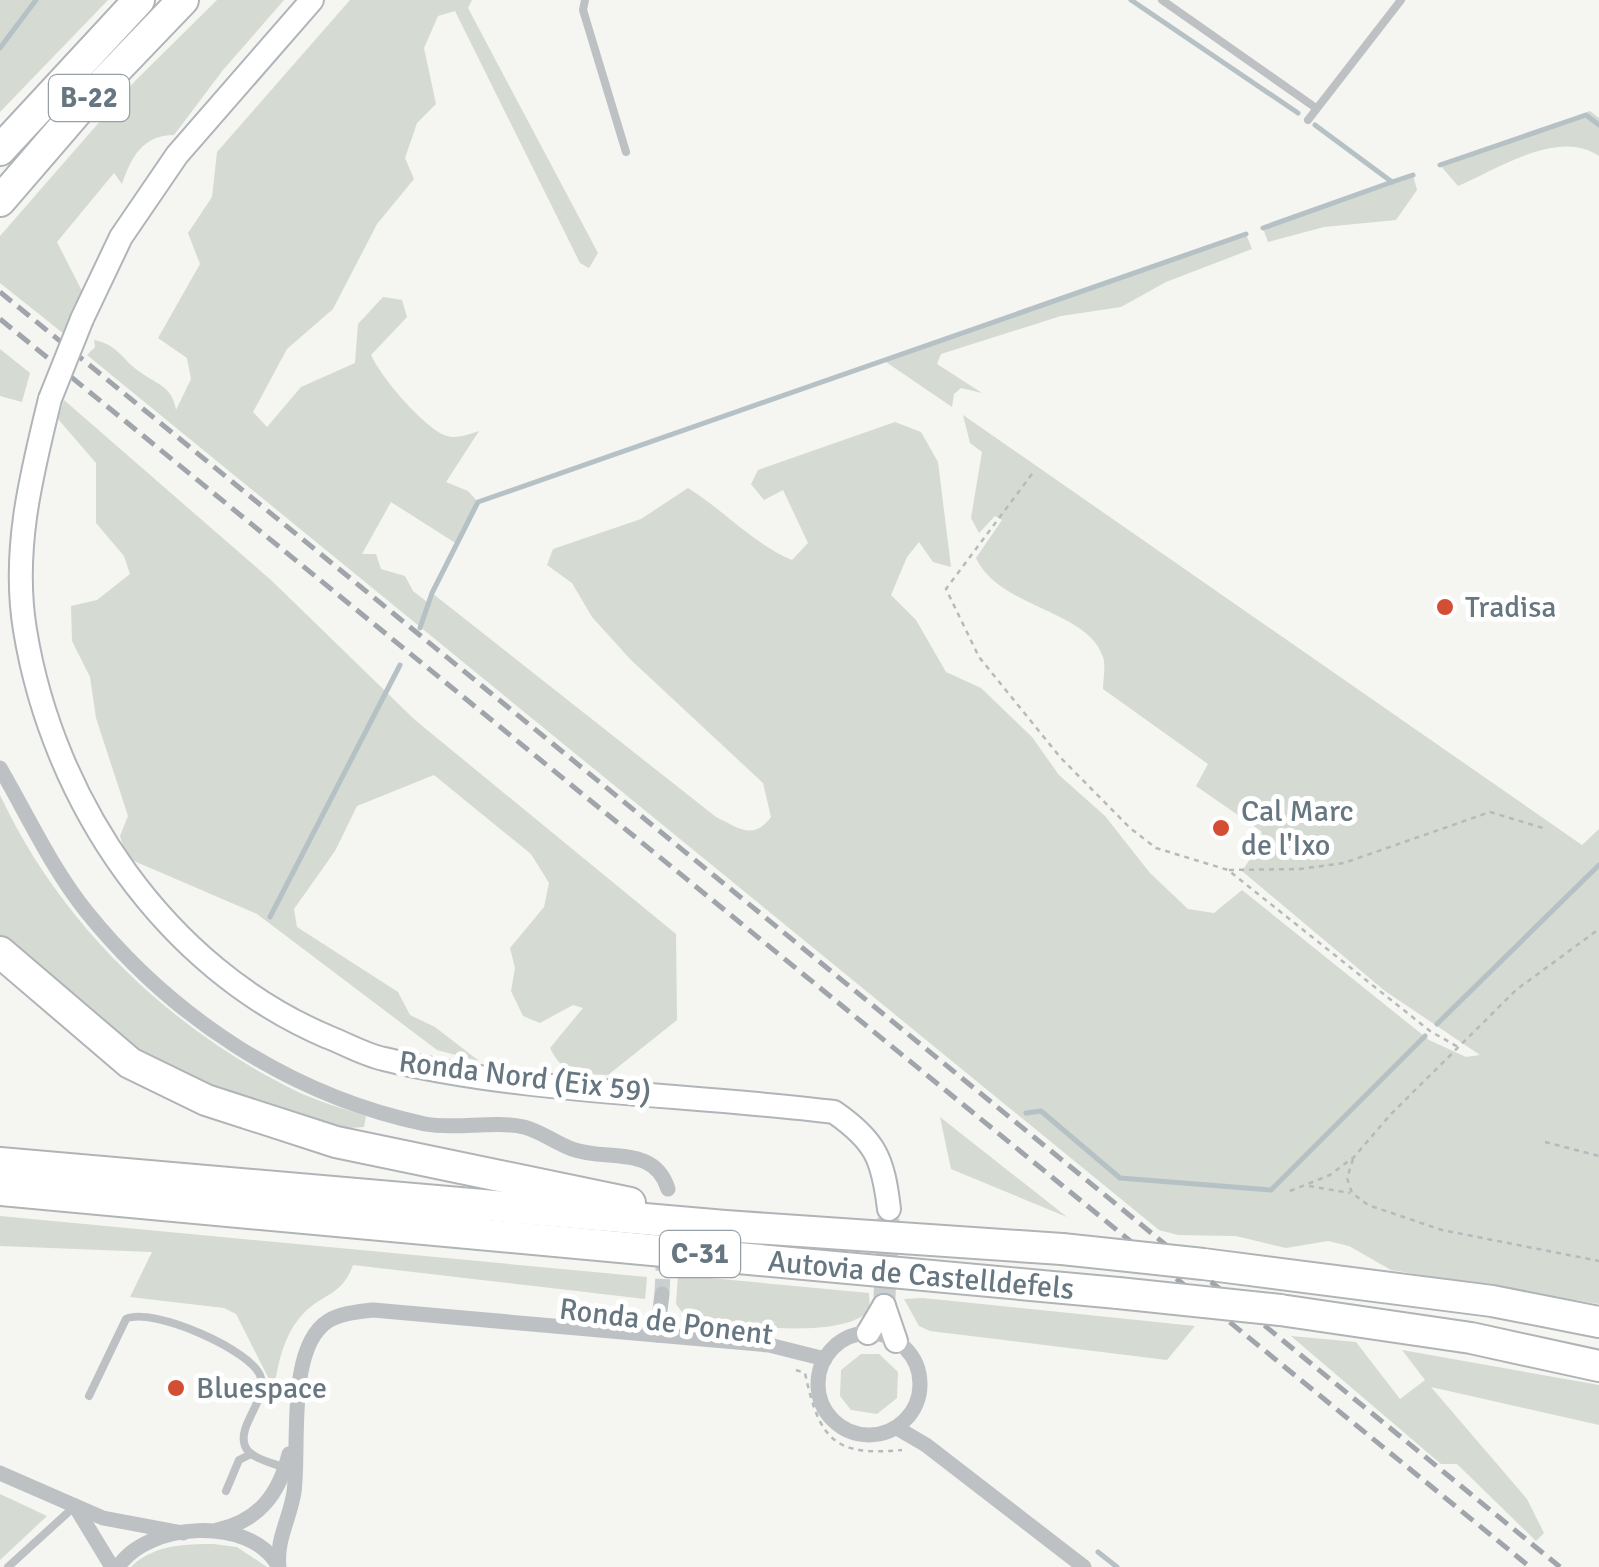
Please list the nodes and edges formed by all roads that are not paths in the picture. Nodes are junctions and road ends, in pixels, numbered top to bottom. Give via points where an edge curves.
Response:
1 (139, 0) edge
2 (183, 0) edge
3 (312, 0) edge
4 (585, 0) edge
5 (1162, 0) edge
6 (1401, 0) edge
7 (1316, 108) junction
8 (1308, 120) dead end
9 (0, 150) edge
10 (626, 152) dead end
11 (0, 201) edge
12 (0, 768) edge
13 (0, 952) edge
14 (0, 1162) edge
15 (668, 1189) dead end
16 (0, 1190) edge
17 (0, 1206) edge
18 (185, 1207) junction
19 (889, 1208) tunnel mouth
20 (725, 1226) junction
21 (662, 1294) tunnel mouth
22 (1599, 1322) edge
23 (868, 1333) joint
24 (657, 1334) junction
25 (896, 1341) joint
26 (825, 1359) junction
27 (1599, 1366) edge
28 (89, 1396) dead end
29 (912, 1412) junction
30 (296, 1426) junction
31 (897, 1428) junction
32 (926, 1445) junction
33 (251, 1454) junction
34 (285, 1468) junction
35 (0, 1473) edge
36 (226, 1490) dead end
37 (74, 1506) junction
38 (204, 1532) junction
39 (183, 1533) junction
40 (8, 1567) edge
41 (115, 1567) edge
42 (279, 1567) edge
43 (1084, 1567) edge

1 - 9 highway, B-22
2 - 11 highway, B-22
3 - 19 main road, Ronda Nord (Eix 59), bridge via 177,155 121,237 50,399 24,501 20,566 24,628 61,758 147,904 202,960 288,1020 381,1059 834,1112 877,1151
4 - 10 lane
5 - 7 lane
6 - 7 lane
7 - 8 lane
12 - 15 street via 86,910 163,992 230,1043 281,1074 428,1124 524,1127 576,1151 649,1161 662,1171
13 - 20 highway via 130,1063 206,1100 336,1142
14 - 20 highway, Autovia de Castelldefels / C-31
16 - 18 highway, Autovia de Castelldefels / C-31
17 - 18 highway
18 - 27 highway, Autovia de Castelldefels / C-31, bridge via 1280,1310 1471,1338
20 - 22 highway, Autovia de Castelldefels / C-31, bridge via 1203,1264
21 - 24 street
23 - 25 main road via 884,1306
23 - 26 street via 843,1340
24 - 26 street, Ronda de Ponent via 769,1345
24 - 30 street, Ronda de Ponent via 373,1310 329,1320 305,1352
25 - 29 street via 917,1367
26 - 31 street via 818,1390 831,1418 858,1434
28 - 33 lane via 126,1319 165,1318 252,1361 262,1393 244,1437
29 - 31 street
29 - 32 street
30 - 34 street
30 - 42 street via 294,1489 280,1534
31 - 32 street
32 - 43 street
33 - 34 lane
33 - 36 lane via 239,1460
34 - 38 street via 257,1513
35 - 37 street
37 - 39 street via 142,1528
37 - 40 lane
37 - 41 street
38 - 39 street
38 - 42 street via 254,1543
39 - 41 street via 150,1540

